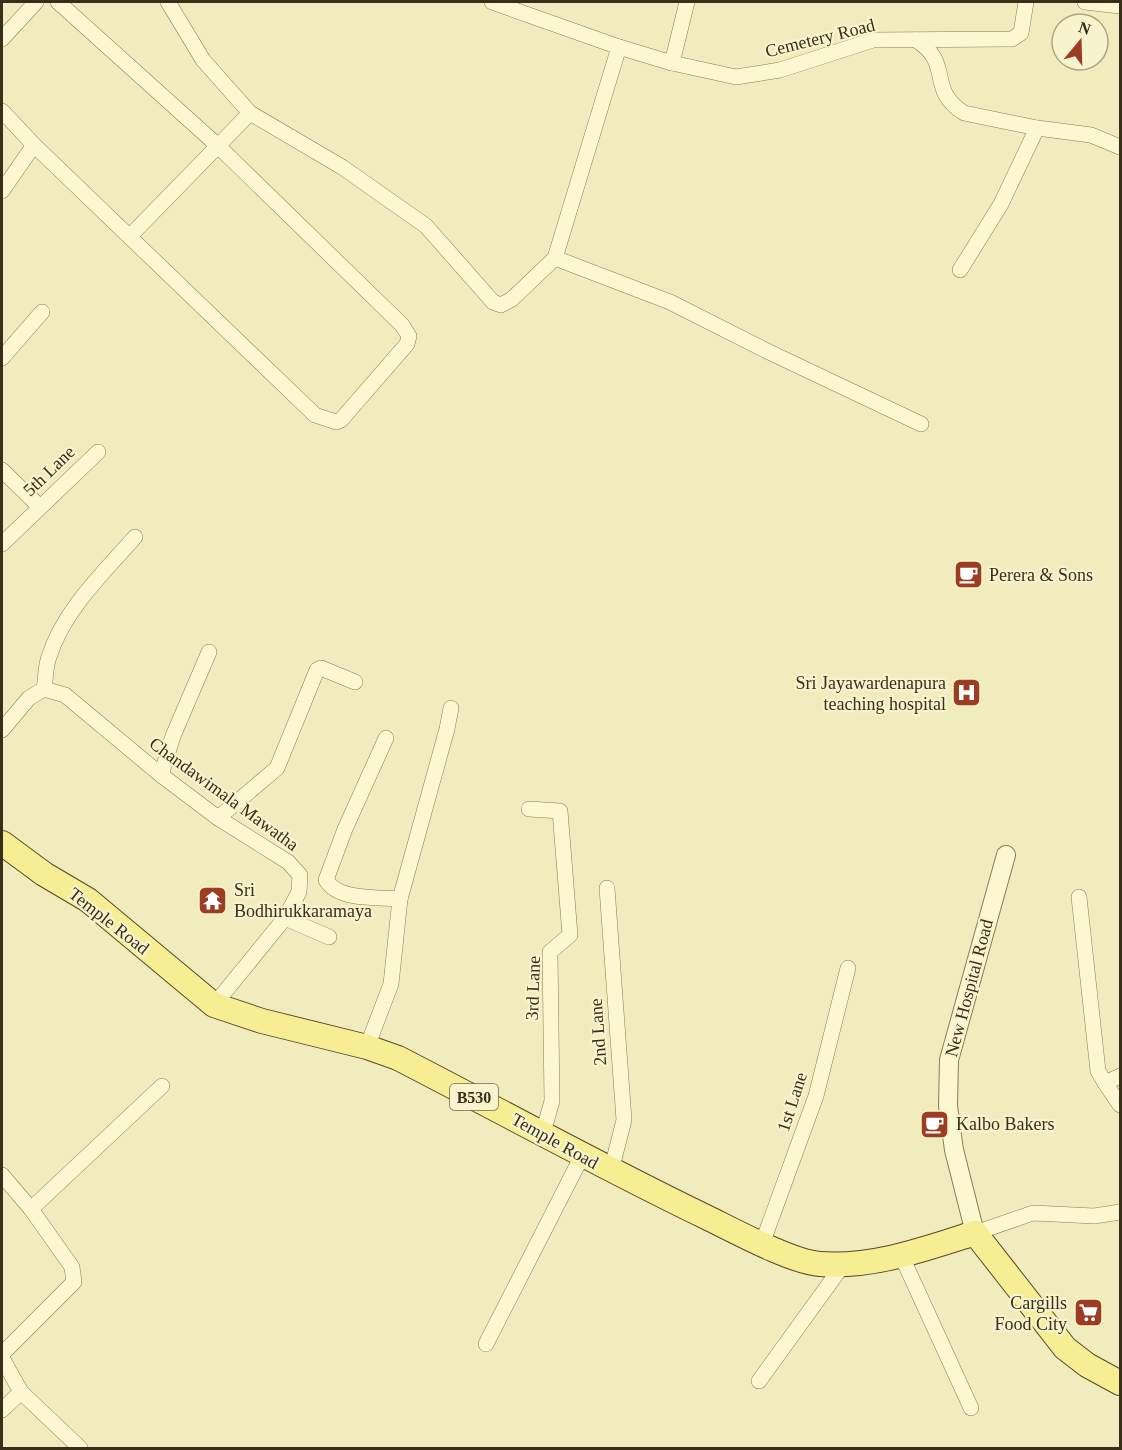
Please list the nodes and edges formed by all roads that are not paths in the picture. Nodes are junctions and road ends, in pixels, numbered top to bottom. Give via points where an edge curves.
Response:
1 (36, 2) edge
2 (58, 2) edge
3 (168, 2) edge
4 (492, 2) edge
5 (687, 2) edge
6 (1026, 2) edge
7 (1085, 2) edge
8 (1120, 6) edge
9 (2, 39) edge
10 (916, 40) junction
11 (619, 47) junction
12 (672, 63) junction
13 (2, 111) edge
14 (250, 113) junction
15 (1036, 128) junction
16 (217, 145) junction
17 (34, 146) junction
18 (1120, 147) edge
19 (2, 191) edge
20 (130, 236) junction
21 (555, 258) junction
22 (960, 270) dead end
23 (42, 312) dead end
24 (2, 358) edge
25 (921, 424) dead end
26 (98, 452) dead end
27 (2, 470) edge
28 (40, 507) junction
29 (135, 537) dead end
30 (2, 544) edge
31 (209, 652) dead end
32 (356, 682) dead end
33 (44, 689) junction
34 (451, 708) dead end
35 (2, 730) edge
36 (386, 738) dead end
37 (161, 775) junction
38 (529, 809) dead end
39 (218, 818) junction
40 (2, 843) edge
41 (1006, 855) dead end
42 (607, 888) dead end
43 (1079, 897) dead end
44 (400, 899) junction
45 (285, 918) junction
46 (329, 937) dead end
47 (848, 968) dead end
48 (214, 1005) junction
49 (367, 1047) junction
50 (1120, 1076) edge
51 (1105, 1083) junction
52 (162, 1086) dead end
53 (1120, 1105) edge
54 (543, 1132) junction
55 (582, 1156) junction
56 (611, 1171) junction
57 (3, 1179) edge
58 (31, 1209) junction
59 (1120, 1212) edge
60 (975, 1233) junction
61 (762, 1244) junction
62 (902, 1257) junction
63 (840, 1263) junction
64 (486, 1344) dead end
65 (2, 1354) edge
66 (2, 1358) edge
67 (759, 1381) dead end
68 (1120, 1383) edge
69 (21, 1392) junction
70 (971, 1408) dead end
71 (2, 1410) edge
72 (66, 1432) junction
73 (61, 1449) edge
74 (80, 1449) edge

1 - 9 street
2 - 16 street
3 - 14 street via 203,60
4 - 11 street, Cemetery Road
5 - 12 street
6 - 10 street, Cemetery Road via 1021,33 1012,39
7 - 8 street
10 - 12 street, Cemetery Road via 873,40 780,70 736,77
10 - 15 street via 931,50 938,63 941,88 954,107 964,113
11 - 12 street, Cemetery Road
11 - 21 street
13 - 17 street
14 - 16 street
14 - 21 street via 342,167 426,226 493,302 501,305 512,299
15 - 18 street via 1091,135
15 - 22 street via 1001,204
16 - 20 street
16 - 20 street via 409,336 407,344 341,420 315,415
17 - 19 street
17 - 20 street
21 - 25 street via 670,302
23 - 24 street
26 - 28 street, 5th Lane
27 - 28 street
28 - 30 street, 5th Lane
29 - 33 street via 88,589 65,625 48,657
31 - 37 street
32 - 39 street via 321,668 317,670 277,768
33 - 35 street via 29,699
33 - 37 street, Chandawimala Mawatha via 65,695
34 - 44 street
36 - 44 street via 326,880 330,886 351,895
37 - 39 street, Chandawimala Mawatha
38 - 54 street, 3rd Lane via 560,811 570,935 550,952 552,1101
39 - 45 street, Chandawimala Mawatha via 288,862 300,875 299,892
40 - 48 main road, Temple Road / B530 via 88,900
41 - 60 street, New Hospital Road via 949,1060 948,1106 954,1150
42 - 56 street, 2nd Lane via 624,1120
43 - 51 street via 1098,1071
44 - 49 street via 391,984
45 - 46 street
45 - 48 street, Chandawimala Mawatha
47 - 61 street, 1st Lane via 816,1096
48 - 49 main road, Temple Road / B530
49 - 54 main road, Temple Road / B530 via 398,1058
50 - 51 street
51 - 53 street
52 - 58 street
54 - 55 main road, Temple Road / B530
55 - 56 main road, Temple Road / B530
55 - 64 street
56 - 61 main road, Temple Road / B530
57 - 58 street
58 - 65 street via 72,1267 74,1282
59 - 60 street, Temple Road via 1094,1216 1033,1213
60 - 62 main road, Temple Road / B530
60 - 68 main road, New Hospital Road via 1065,1348
61 - 63 main road, Temple Road / B530 via 818,1264
62 - 63 main road, Temple Road / B530
62 - 70 street
63 - 67 street via 840,1269
66 - 69 street
69 - 71 street
69 - 72 street
72 - 73 street
72 - 74 street

